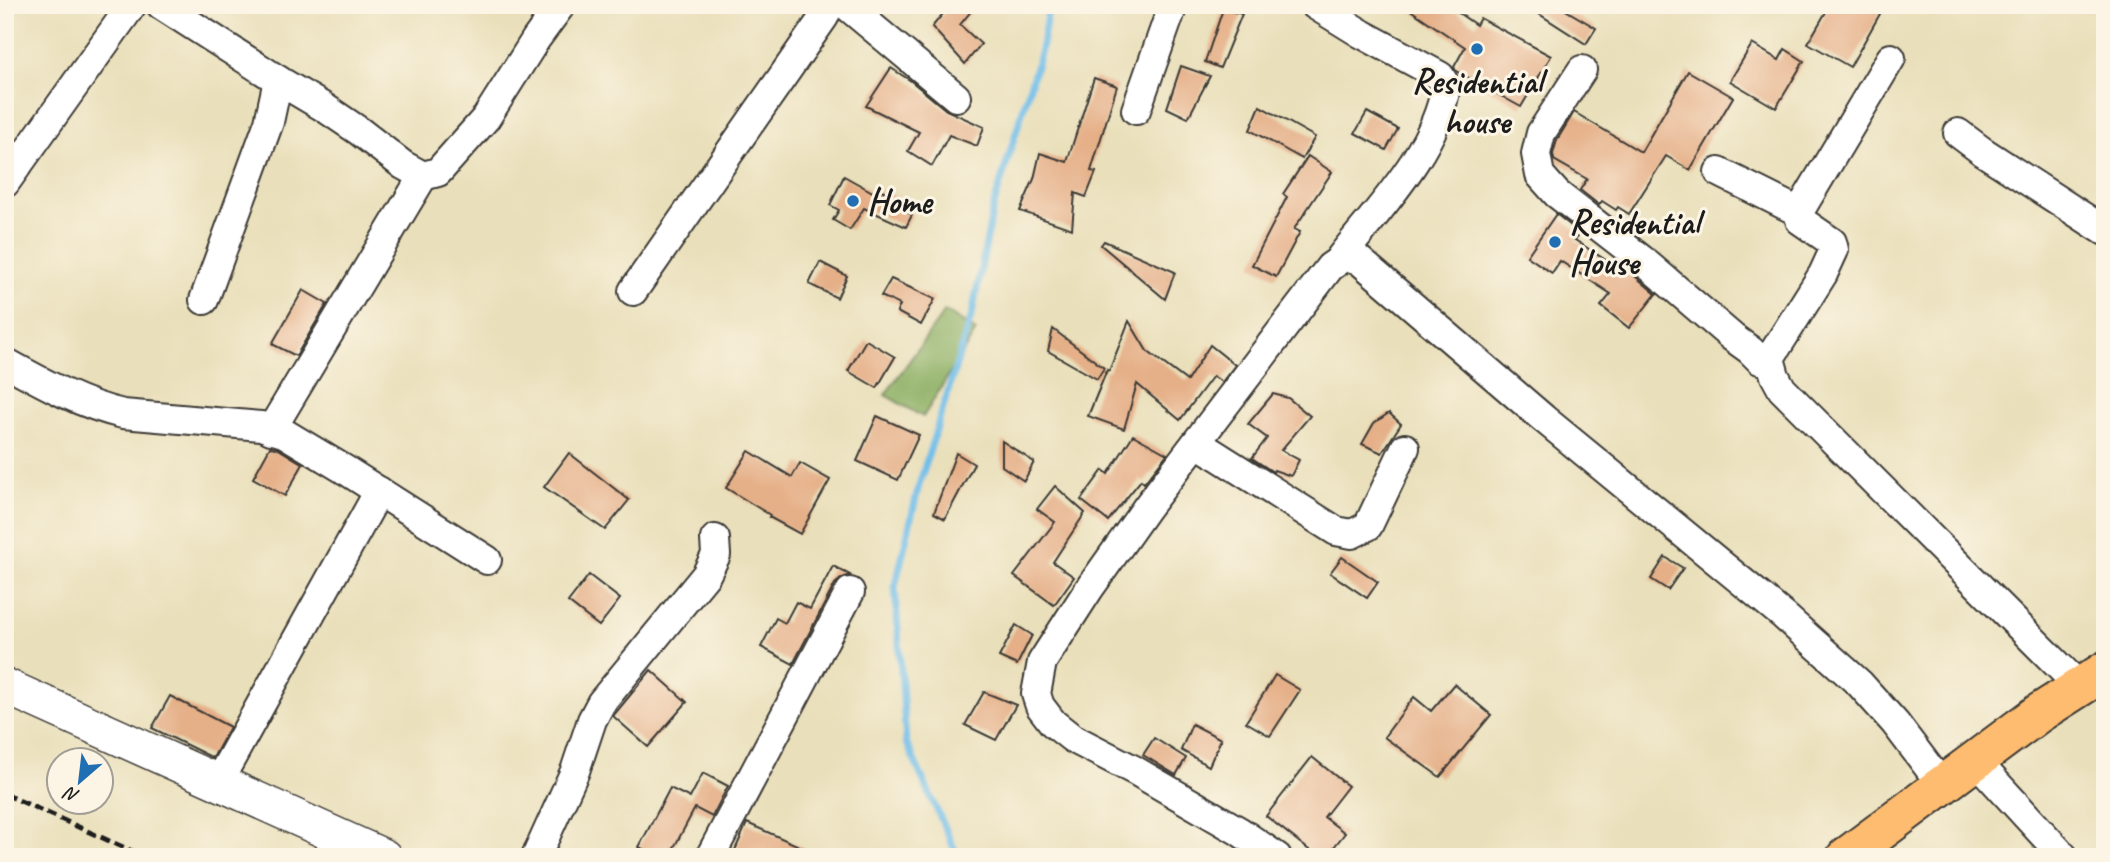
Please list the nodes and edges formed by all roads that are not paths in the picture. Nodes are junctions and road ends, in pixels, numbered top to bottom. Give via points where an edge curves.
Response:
1 (132, 5) edge
2 (161, 5) edge
3 (561, 5) edge
4 (829, 5) edge
5 (846, 5) edge
6 (1172, 5) edge
7 (1315, 5) edge
8 (1891, 58) dead end
9 (1582, 70) dead end
10 (278, 80) junction
11 (956, 97) dead end
12 (1136, 110) dead end
13 (1958, 133) dead end
14 (1719, 172) dead end
15 (423, 176) junction
16 (5, 183) edge
17 (1799, 212) junction
18 (2105, 231) edge
19 (1340, 258) junction
20 (633, 291) dead end
21 (204, 300) dead end
22 (1769, 358) junction
23 (5, 362) edge
24 (271, 430) junction
25 (1197, 443) junction
26 (1405, 448) dead end
27 (379, 491) junction
28 (715, 539) dead end
29 (487, 560) dead end
30 (850, 592) dead end
31 (2092, 679) edge
32 (5, 686) edge
33 (1976, 761) junction
34 (218, 782) junction
35 (1942, 785) junction
36 (384, 857) edge
37 (536, 857) edge
38 (710, 857) edge
39 (1277, 857) edge
40 (1846, 857) edge
41 (2064, 857) edge

1 - 16 street
2 - 10 street
3 - 15 street via 486,118 438,172
4 - 20 street
5 - 11 street
6 - 12 street
7 - 19 street via 1440,76 1446,86 1437,121 1418,156
8 - 17 street
9 - 22 street via 1541,133 1536,154 1541,175 1557,194 1759,360
10 - 15 street
10 - 21 street via 269,122
13 - 18 street
14 - 17 street
15 - 24 street
17 - 22 street via 1800,220 1832,243 1834,250
19 - 25 street
19 - 35 street via 1359,260 1784,616 1860,684
22 - 31 street via 1782,389
23 - 24 street via 103,410
24 - 27 street via 304,444
25 - 26 street via 1336,531 1352,534 1368,526
25 - 39 street via 1089,589 1042,662 1036,694 1053,723 1072,738
27 - 29 street
27 - 34 street
28 - 37 street via 716,555 706,575 601,702
30 - 38 street
31 - 33 main road
32 - 34 street
33 - 35 main road
33 - 41 street
34 - 36 street
35 - 40 main road

